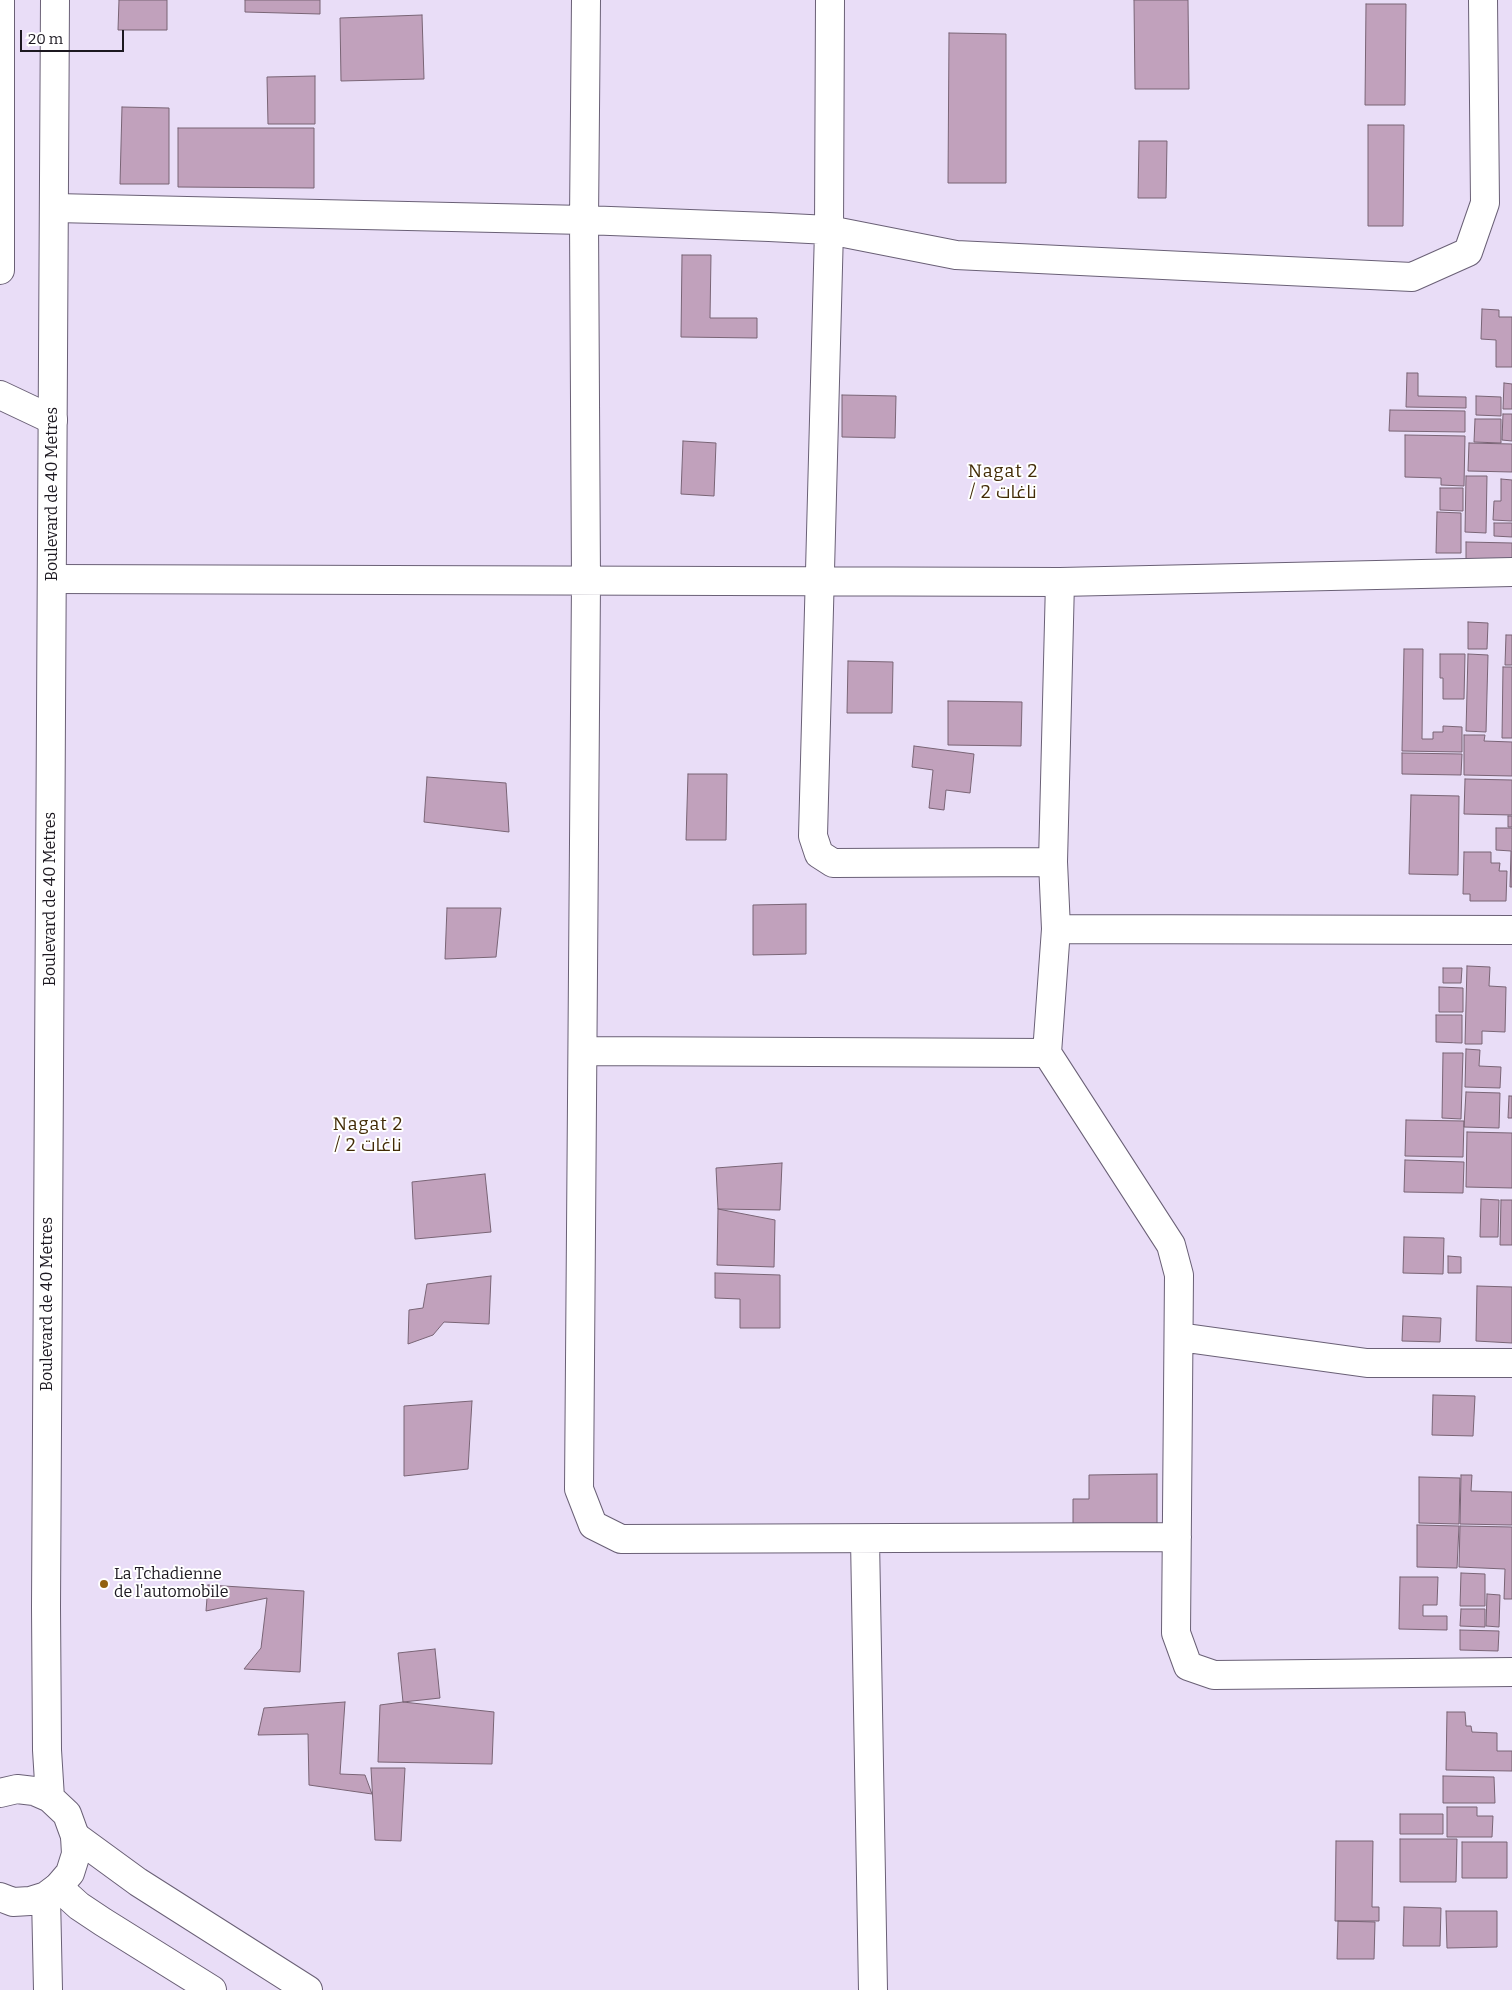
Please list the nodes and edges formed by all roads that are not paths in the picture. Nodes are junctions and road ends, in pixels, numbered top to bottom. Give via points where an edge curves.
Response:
1 (0, 0) edge
2 (55, 0) edge
3 (586, 0) edge
4 (830, 0) edge
5 (1483, 0) edge
6 (0, 63) edge
7 (54, 208) junction
8 (584, 220) junction
9 (829, 230) junction
10 (0, 270) edge
11 (0, 395) edge
12 (53, 420) junction
13 (1512, 572) edge
14 (53, 580) junction
15 (586, 582) junction
16 (821, 582) junction
17 (1060, 582) junction
18 (1053, 862) junction
19 (1056, 929) junction
20 (1512, 930) edge
21 (584, 1051) junction
22 (1047, 1053) junction
23 (1179, 1337) junction
24 (1512, 1363) edge
25 (1177, 1537) junction
26 (865, 1539) junction
27 (1512, 1672) edge
28 (0, 1793) edge
29 (50, 1798) junction
30 (76, 1836) junction
31 (52, 1892) junction
32 (0, 1897) edge
33 (48, 1990) edge
34 (212, 1990) edge
35 (308, 1990) edge
36 (873, 1990) edge

1 - 6 street
2 - 7 street, Boulevard de 40 Metres
3 - 8 street
4 - 9 street
5 - 9 street via 1485,203 1468,252 1412,277 956,255
6 - 10 street
7 - 8 street
7 - 12 street, Boulevard de 40 Metres
8 - 9 street
8 - 15 street
9 - 16 street
11 - 12 street
12 - 14 street, Boulevard de 40 Metres
13 - 17 street
14 - 15 street
14 - 29 street, Boulevard de 40 Metres via 46,1608 46,1750
15 - 16 street
15 - 21 street
16 - 17 street
16 - 18 street via 813,836 819,854 833,863
17 - 18 street
18 - 19 street
19 - 20 street
19 - 22 street
21 - 22 street
21 - 26 street via 579,1489 593,1525 621,1539
22 - 23 street via 1171,1245 1180,1275
23 - 24 street via 1367,1363
23 - 25 street
25 - 26 street
25 - 27 street via 1176,1633 1188,1666 1214,1675
26 - 36 street
28 - 29 street via 17,1789 34,1791
29 - 30 street via 67,1814
30 - 31 street via 76,1854 70,1873
30 - 35 street via 138,1882
31 - 32 street via 30,1902 13,1902
31 - 33 street
31 - 34 street

